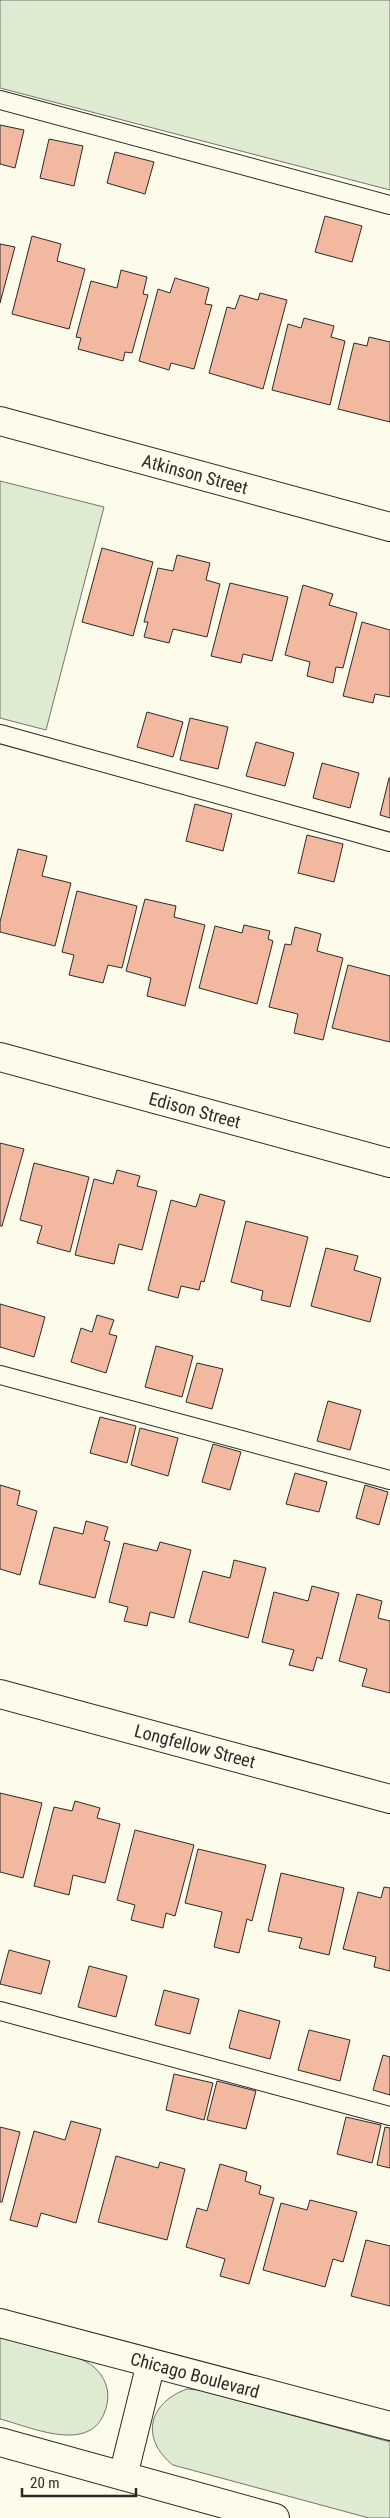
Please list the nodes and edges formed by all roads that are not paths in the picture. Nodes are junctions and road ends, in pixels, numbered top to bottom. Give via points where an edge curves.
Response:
1 (0, 100) edge
2 (390, 205) edge
3 (0, 421) edge
4 (390, 527) edge
5 (0, 734) edge
6 (390, 842) edge
7 (0, 1057) edge
8 (390, 1163) edge
9 (0, 1374) edge
10 (390, 1480) edge
11 (0, 1694) edge
12 (390, 1799) edge
13 (0, 2011) edge
14 (390, 2116) edge
15 (0, 2323) edge
16 (152, 2363) junction
17 (390, 2426) edge
18 (0, 2442) edge
19 (123, 2476) junction
20 (275, 2518) edge

1 - 2 lane
3 - 4 street, Atkinson Street
5 - 6 lane
7 - 8 street, Edison Street
9 - 10 lane
11 - 12 street, Longfellow Street
13 - 14 lane
15 - 16 street, Chicago Boulevard
16 - 17 street, Chicago Boulevard
16 - 19 street
18 - 19 street
19 - 20 street

